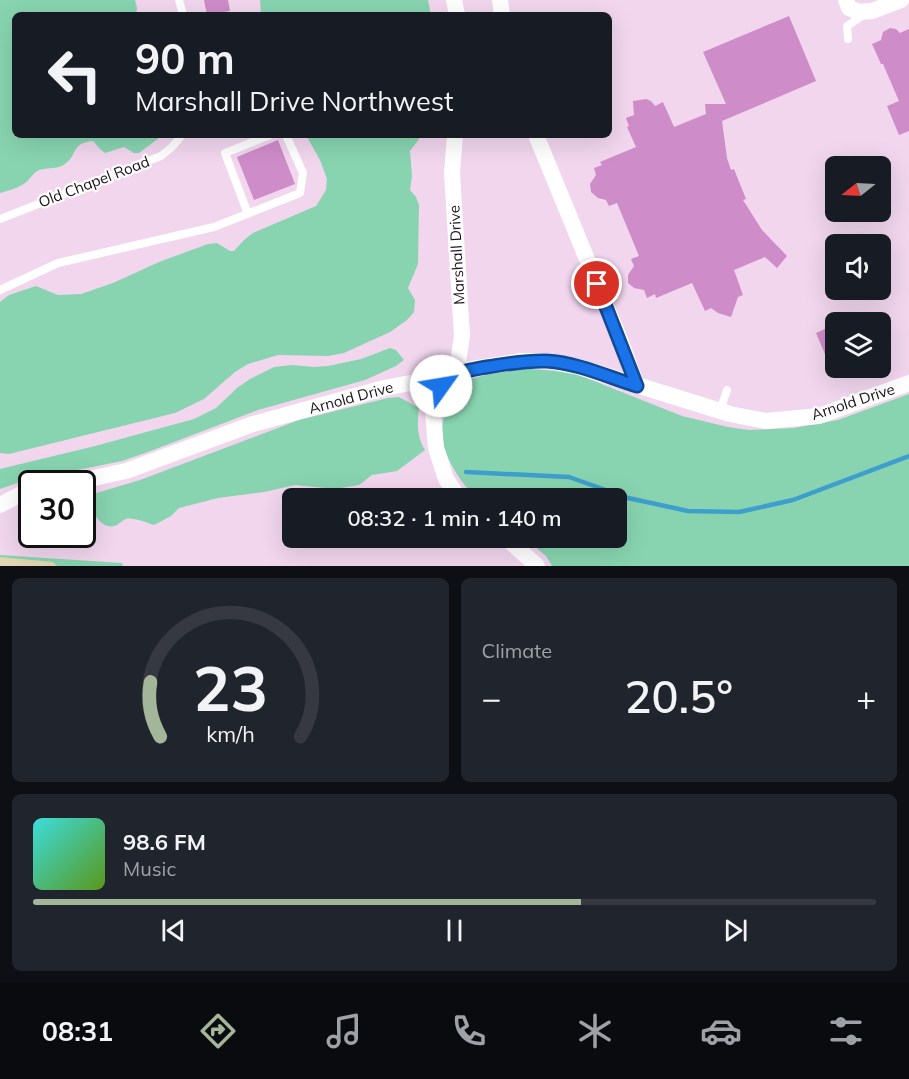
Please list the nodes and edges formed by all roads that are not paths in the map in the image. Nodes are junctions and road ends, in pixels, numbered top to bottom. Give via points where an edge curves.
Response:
1 (846, 0) edge
2 (901, 0) edge
3 (869, 11) junction
4 (848, 39) dead end
5 (180, 138) edge
6 (262, 138) edge
7 (287, 138) edge
8 (455, 138) edge
9 (537, 138) edge
10 (248, 214) junction
11 (0, 219) edge
12 (0, 290) edge
13 (456, 375) junction
14 (909, 383) edge
15 (441, 386) junction
16 (637, 386) junction
17 (727, 390) dead end
18 (720, 411) junction
19 (96, 478) edge
20 (452, 488) edge
21 (18, 496) edge
22 (0, 505) edge
23 (517, 548) edge
24 (537, 566) edge

1 - 3 street via 849,8
2 - 3 street
3 - 4 lane via 847,26
5 - 11 lane, Old Chapel Road via 161,156
6 - 10 lane via 225,153
7 - 10 lane via 303,173 300,193
8 - 13 street, Marshall Drive via 452,173 462,336
9 - 16 street
10 - 12 lane via 214,227 58,263
13 - 15 street, Arnold Drive
13 - 16 street, Arnold Drive via 465,370 522,361 549,361
14 - 18 street, Arnold Drive via 819,416 766,421
15 - 19 street, Arnold Drive via 410,383 384,388 253,424 126,471
15 - 20 street via 432,400 436,448
16 - 18 street, Arnold Drive
17 - 18 lane
21 - 22 street
23 - 24 street

